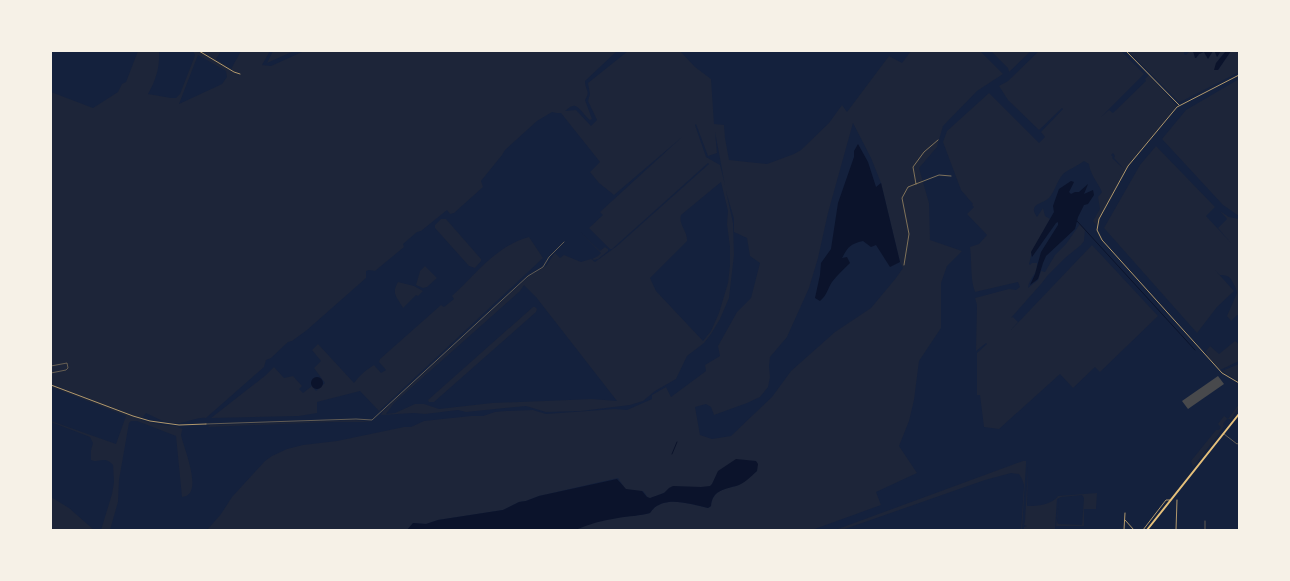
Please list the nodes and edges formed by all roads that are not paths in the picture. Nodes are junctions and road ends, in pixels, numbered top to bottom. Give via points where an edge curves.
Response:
1 (199, 51) edge
2 (1126, 51) edge
3 (240, 74) dead end
4 (1239, 75) edge
5 (1180, 105) junction
6 (564, 242) dead end
7 (51, 366) edge
8 (51, 373) edge
9 (1239, 384) edge
10 (51, 385) edge
11 (1239, 414) edge
12 (206, 424) joint
13 (1223, 433) junction
14 (1239, 443) edge
15 (1170, 500) junction
16 (1177, 500) dead end
17 (1125, 514) dead end
18 (1125, 520) junction
19 (1205, 521) dead end
20 (1124, 530) edge
21 (1134, 530) edge
22 (1143, 530) edge
23 (1147, 530) edge
24 (1176, 530) edge
25 (1205, 530) edge

1 - 3 street
2 - 5 street
4 - 5 street
5 - 9 street via 1128,166 1099,219 1097,230 1104,243 1214,365 1226,377
6 - 12 lane via 543,267 528,276 372,420
7 - 8 lane via 67,363 68,368
10 - 12 street via 150,421 179,425
11 - 13 main road
13 - 14 lane
13 - 15 main road
15 - 22 street via 1166,500
15 - 23 main road
16 - 24 street
17 - 18 street
18 - 20 street
18 - 21 street
19 - 25 lane

